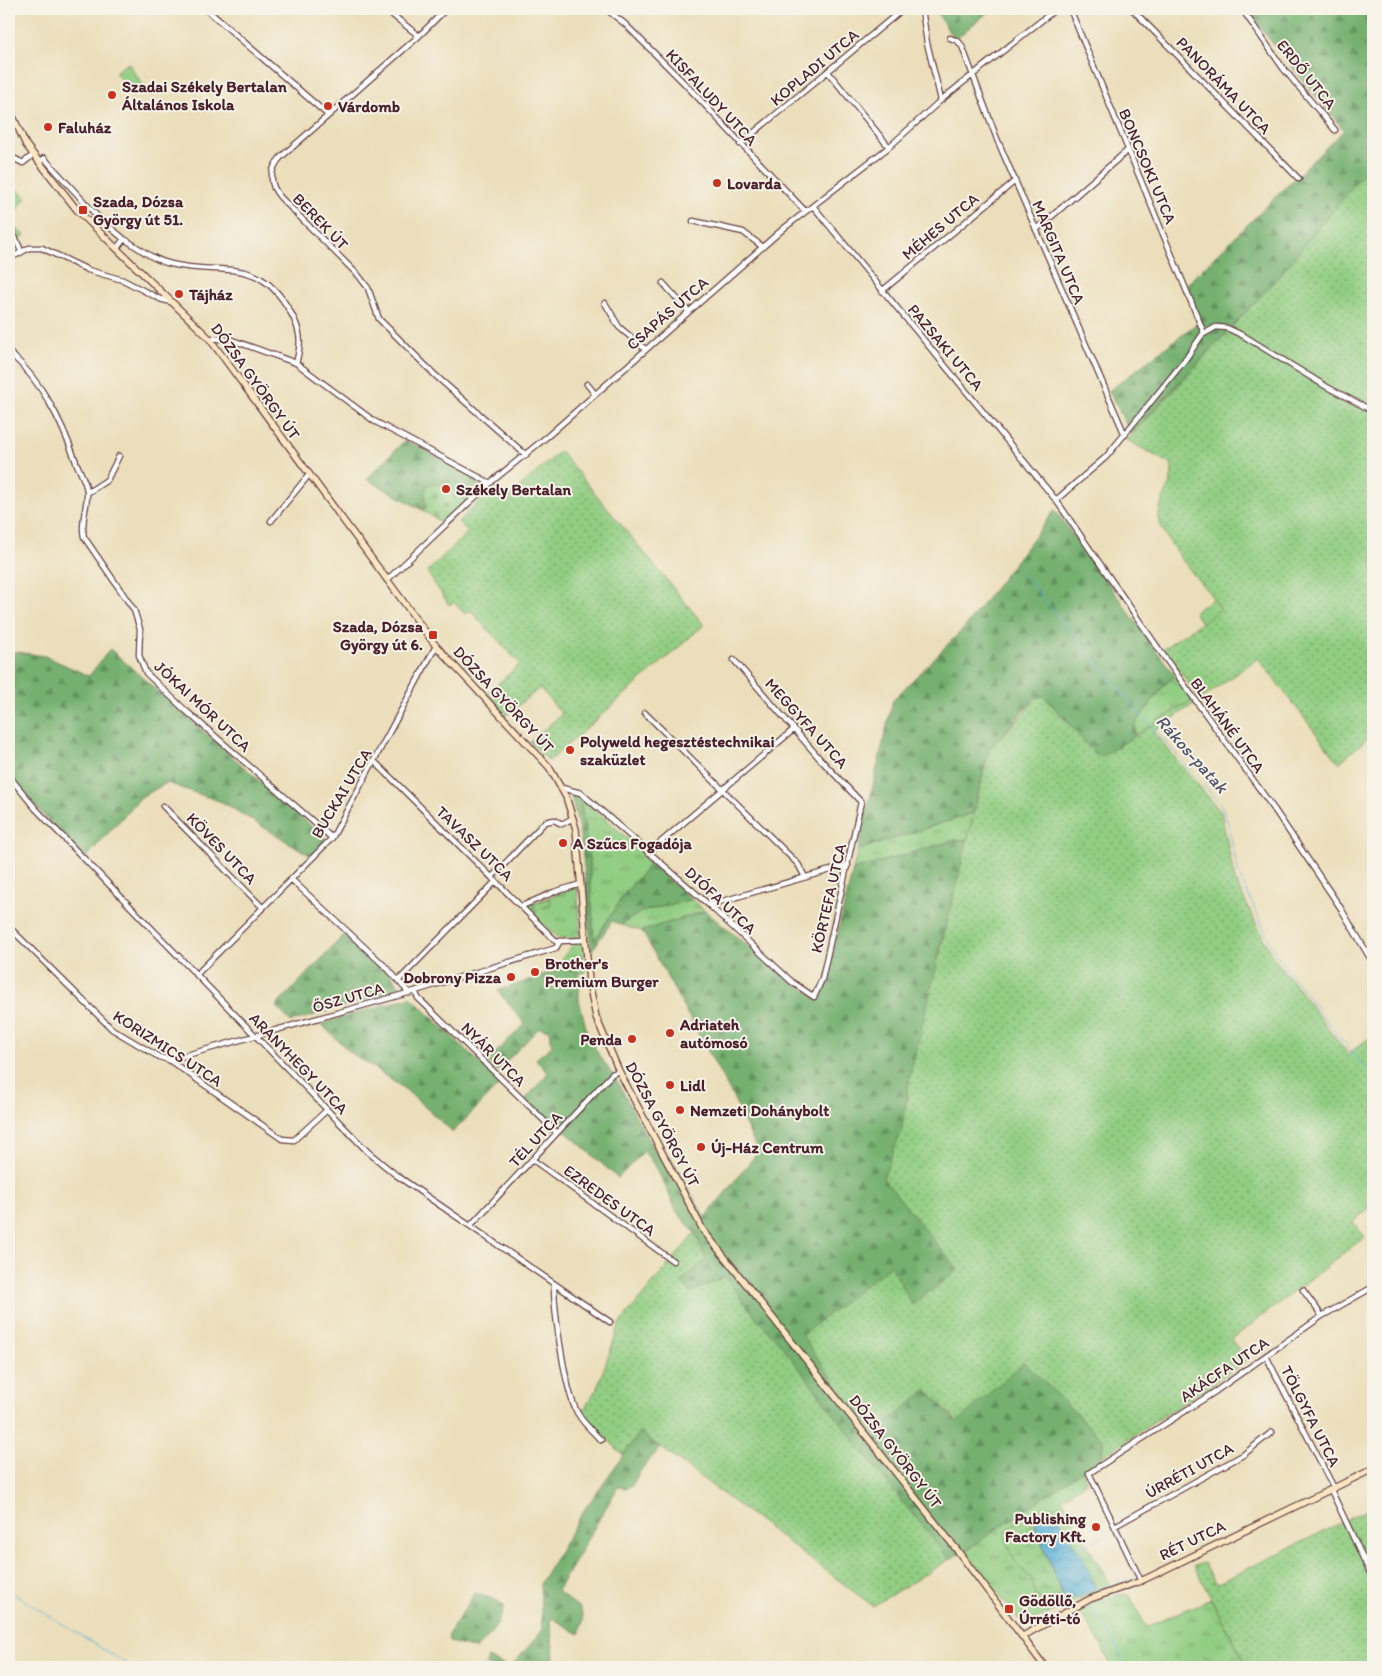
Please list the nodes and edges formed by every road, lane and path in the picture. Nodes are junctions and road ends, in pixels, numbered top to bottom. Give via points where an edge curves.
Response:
1 (206, 9) edge
2 (385, 9) edge
3 (446, 9) edge
4 (606, 9) edge
5 (903, 9) edge
6 (922, 9) edge
7 (1056, 9) edge
8 (1070, 9) edge
9 (1132, 9) edge
10 (1242, 9) edge
11 (419, 36) junction
12 (950, 38) dead end
13 (828, 72) junction
14 (972, 77) junction
15 (941, 100) junction
16 (9, 108) edge
17 (328, 115) junction
18 (1335, 130) dead end
19 (740, 144) junction
20 (888, 147) junction
21 (1128, 150) junction
22 (33, 155) junction
23 (10, 157) edge
24 (39, 162) junction
25 (1299, 179) dead end
26 (1015, 181) junction
27 (798, 204) junction
28 (813, 206) junction
29 (805, 211) junction
30 (797, 218) junction
31 (692, 220) dead end
32 (9, 222) edge
33 (1036, 230) junction
34 (124, 240) junction
35 (763, 246) junction
36 (117, 248) junction
37 (21, 251) junction
38 (9, 259) edge
39 (663, 284) dead end
40 (882, 291) junction
41 (605, 303) dead end
42 (174, 304) junction
43 (688, 311) junction
44 (1204, 333) junction
45 (209, 338) junction
46 (645, 349) junction
47 (9, 352) edge
48 (296, 363) junction
49 (587, 384) dead end
50 (595, 394) junction
51 (1373, 411) edge
52 (1125, 435) junction
53 (526, 455) junction
54 (120, 456) dead end
55 (308, 476) junction
56 (490, 484) junction
57 (87, 493) junction
58 (1056, 500) junction
59 (1059, 505) joint
60 (271, 521) dead end
61 (387, 580) junction
62 (436, 646) junction
63 (734, 660) dead end
64 (645, 713) dead end
65 (794, 730) junction
66 (374, 762) junction
67 (9, 776) edge
68 (562, 788) junction
69 (720, 790) junction
70 (862, 802) joint
71 (163, 806) dead end
72 (573, 818) junction
73 (332, 838) junction
74 (649, 852) junction
75 (848, 865) junction
76 (492, 877) junction
77 (805, 877) junction
78 (292, 880) junction
79 (496, 881) junction
80 (581, 884) junction
81 (709, 905) junction
82 (522, 906) junction
83 (263, 908) junction
84 (9, 927) edge
85 (586, 940) junction
86 (558, 942) junction
87 (1373, 963) edge
88 (197, 974) junction
89 (399, 980) junction
90 (415, 991) junction
91 (409, 992) junction
92 (814, 997) joint
93 (255, 1036) junction
94 (169, 1060) junction
95 (619, 1071) junction
96 (326, 1110) junction
97 (557, 1134) junction
98 (533, 1160) junction
99 (471, 1225) junction
100 (672, 1261) dead end
101 (554, 1285) junction
102 (1373, 1287) edge
103 (1303, 1290) dead end
104 (1322, 1316) junction
105 (610, 1322) dead end
106 (1266, 1356) junction
107 (1272, 1432) dead end
108 (601, 1440) dead end
109 (1373, 1469) edge
110 (1332, 1489) junction
111 (1115, 1526) junction
112 (1373, 1579) edge
113 (1140, 1581) junction
114 (1023, 1636) junction
115 (1045, 1667) edge

1 - 17 street
2 - 11 street
3 - 11 street, BEREK ÚT
4 - 19 street, KISFALUDY UTCA via 687,86
5 - 13 street, KOPLADI UTCA
6 - 15 street
7 - 14 street, CSAPÁS UTCA
8 - 21 street, BONCSOKI UTCA
9 - 25 street, PANORÁMA UTCA
10 - 18 street, ERDŐ UTCA via 1283,68
11 - 17 street, BEREK ÚT
12 - 14 street, MARGITA UTCA via 962,46
13 - 19 street, KOPLADI UTCA
13 - 20 street
14 - 15 street, CSAPÁS UTCA
14 - 26 street, MARGITA UTCA
15 - 20 street, CSAPÁS UTCA
16 - 22 main road, DÓZSA GYÖRGY ÚT
17 - 53 street, BEREK ÚT via 275,163 272,176 276,192 359,276 368,288 379,319 436,376
19 - 27 street, KISFALUDY UTCA
20 - 28 street, CSAPÁS UTCA
21 - 33 street
21 - 44 street, BONCSOKI UTCA
22 - 23 street via 23,163
22 - 24 main road, DÓZSA GYÖRGY ÚT
24 - 34 street, DÓZSA GYÖRGY ÚT via 44,158 99,218
24 - 36 main road, DÓZSA GYÖRGY ÚT via 77,210
26 - 33 street, MARGITA UTCA
26 - 40 street, MÉHES UTCA
27 - 29 street, KISFALUDY UTCA
27 - 30 street
28 - 29 street, CSAPÁS UTCA
28 - 40 street, PAZSAKI UTCA
29 - 30 street, CSAPÁS UTCA
30 - 35 street, CSAPÁS UTCA
31 - 35 street via 743,232
32 - 37 street
33 - 52 street, MARGITA UTCA
34 - 36 street
34 - 48 street via 152,258 169,264 240,271 265,280 282,299 301,336
35 - 43 street, CSAPÁS UTCA
36 - 42 main road, DÓZSA GYÖRGY ÚT
37 - 38 street
37 - 42 street via 42,248
39 - 43 street
40 - 58 street, PAZSAKI UTCA
41 - 46 street via 619,328
42 - 45 main road, DÓZSA GYÖRGY ÚT
43 - 46 street, CSAPÁS UTCA
44 - 51 street via 1219,326 1232,330
44 - 52 street
45 - 48 street via 232,340
45 - 55 main road, DÓZSA GYÖRGY ÚT
46 - 50 street, CSAPÁS UTCA
47 - 57 street, JÓKAI MÓR UTCA via 44,393 63,426
48 - 56 street via 374,421
49 - 50 street
50 - 53 street, CSAPÁS UTCA
52 - 58 street via 1106,457
53 - 56 street, CSAPÁS UTCA
54 - 57 street via 107,480
55 - 60 street
55 - 61 main road, DÓZSA GYÖRGY ÚT
56 - 61 street, CSAPÁS UTCA
57 - 73 street, JÓKAI MÓR UTCA via 82,525 84,537 134,610 140,629 139,655 146,673
58 - 59 street, PAZSAKI UTCA
59 - 87 street, BLAHÁNÉ UTCA via 1179,679 1274,808
61 - 62 main road, DÓZSA GYÖRGY ÚT
62 - 66 street, BUCKAI UTCA
62 - 68 main road, DÓZSA GYÖRGY ÚT via 541,758
63 - 65 street, MEGGYFA UTCA
64 - 69 street
65 - 69 street
65 - 70 street, MEGGYFA UTCA
66 - 73 street, BUCKAI UTCA
66 - 76 street, TAVASZ UTCA
67 - 88 street, ARANYHEGY UTCA via 35,808
68 - 72 main road, DÓZSA GYÖRGY ÚT
68 - 74 street, DIÓFA UTCA via 581,793
69 - 74 street
69 - 77 street via 798,864
70 - 75 street, KÖRTEFA UTCA
71 - 83 street, KÖVES UTCA
72 - 76 street via 562,824 554,820 545,822
72 - 80 main road, DÓZSA GYÖRGY ÚT
73 - 78 street, BUCKAI UTCA
74 - 81 street, DIÓFA UTCA
75 - 77 street
75 - 92 street, KÖRTEFA UTCA via 822,979
76 - 79 street, TAVASZ UTCA
77 - 81 street
78 - 83 street, BUCKAI UTCA
78 - 89 street
79 - 82 street, TAVASZ UTCA
79 - 89 street
80 - 82 street
80 - 85 main road, DÓZSA GYÖRGY ÚT
81 - 92 street, DIÓFA UTCA via 792,982
82 - 86 street, TAVASZ UTCA
83 - 88 street, BUCKAI UTCA
84 - 94 street, KORIZMICS UTCA via 112,1029
85 - 86 street, ŐSZ UTCA
85 - 95 main road, DÓZSA GYÖRGY ÚT via 592,1002 600,1031
86 - 90 street, ŐSZ UTCA via 556,948
88 - 93 street, ARANYHEGY UTCA
89 - 91 street
90 - 91 street, ŐSZ UTCA
90 - 97 street, NYÁR UTCA via 418,998
91 - 93 street, ŐSZ UTCA
93 - 94 street, ŐSZ UTCA
93 - 96 street, ARANYHEGY UTCA
94 - 96 street, KORIZMICS UTCA via 285,1140 294,1140
95 - 97 street, TÉL UTCA via 611,1075
95 - 114 main road, DÓZSA GYÖRGY ÚT via 703,1230
96 - 99 street, ARANYHEGY UTCA via 381,1163
97 - 98 street, TÉL UTCA
98 - 99 street, TÉL UTCA
98 - 100 street, EZREDES UTCA
99 - 101 street, ARANYHEGY UTCA
101 - 105 street, ARANYHEGY UTCA
101 - 108 street via 557,1320 574,1405 581,1419
102 - 104 street, AKÁCFA UTCA
103 - 104 street
104 - 106 street, AKÁCFA UTCA
106 - 110 street, TÖLGYFA UTCA
106 - 111 street, AKÁCFA UTCA via 1089,1473
107 - 111 street, ÚRRÉTI UTCA via 1243,1456
109 - 110 main road, RÉT UTCA
110 - 112 street, TÖLGYFA UTCA
110 - 113 main road, RÉT UTCA
111 - 113 street
113 - 114 main road, RÉT UTCA via 1090,1599
114 - 115 main road, DÓZSA GYÖRGY ÚT

